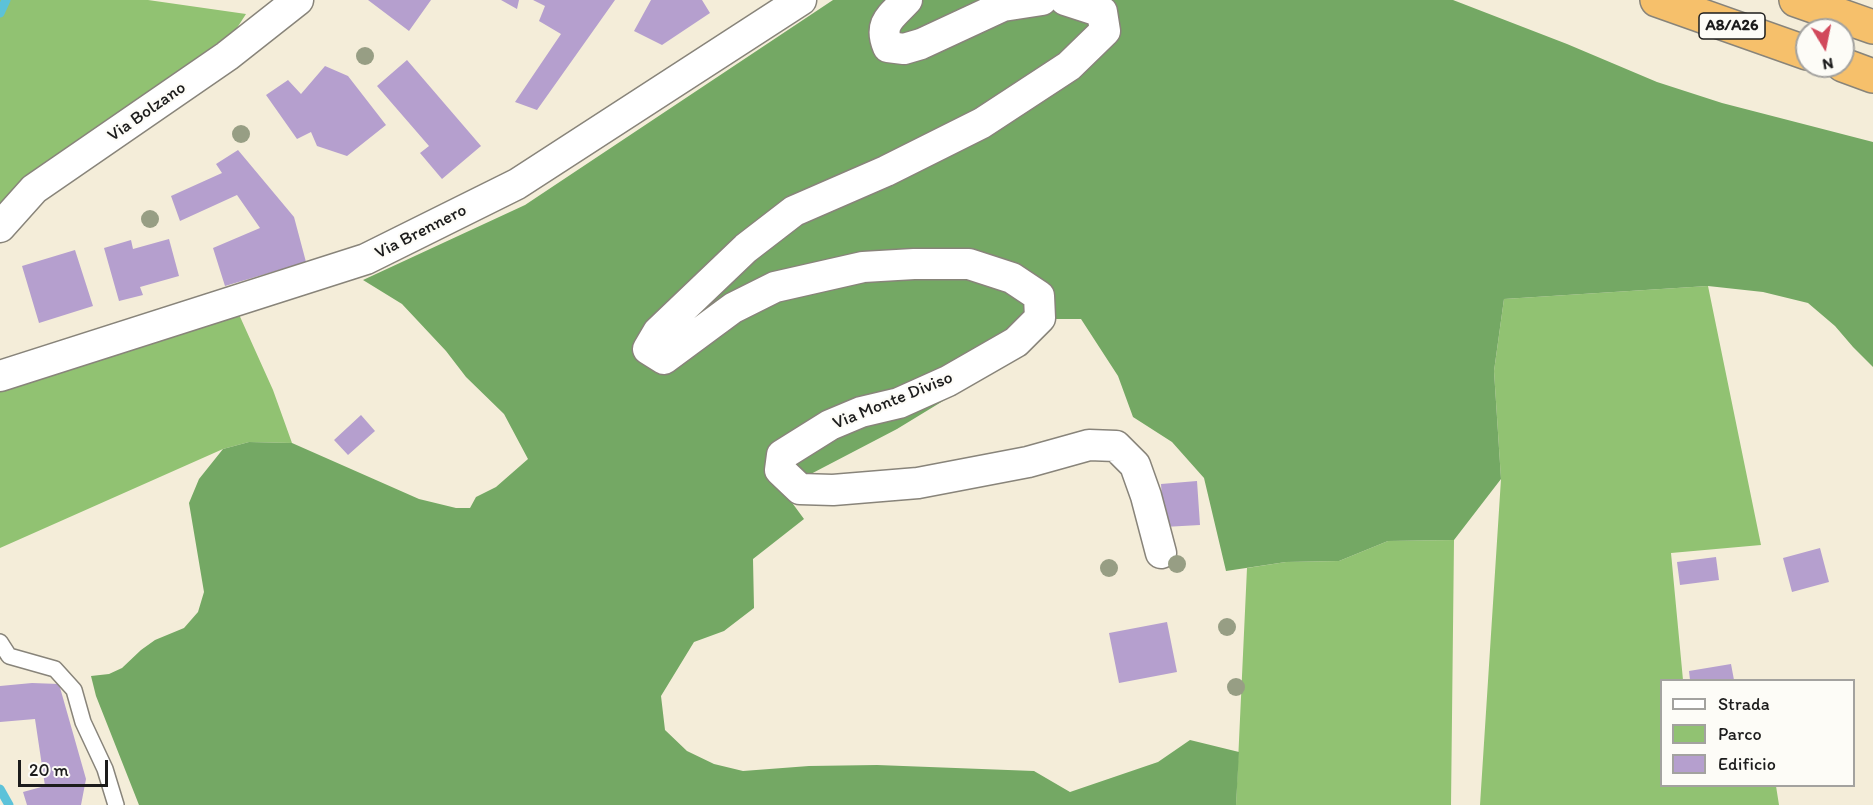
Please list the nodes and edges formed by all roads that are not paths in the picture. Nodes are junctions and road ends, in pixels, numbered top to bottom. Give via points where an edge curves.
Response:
1 (298, 0) edge
2 (801, 0) edge
3 (907, 0) edge
4 (1041, 0) edge
5 (1065, 0) edge
6 (1657, 0) edge
7 (1796, 0) edge
8 (1873, 27) edge
9 (1795, 49) edge
10 (1855, 69) edge
11 (1873, 76) edge
12 (0, 228) edge
13 (0, 376) edge
14 (1161, 553) dead end
15 (0, 642) edge
16 (116, 805) edge

1 - 12 street, Via Bolzano via 227,57 34,189
2 - 13 street, Via Brennero via 517,184 366,260
3 - 4 street via 885,24 883,36 888,47 904,49 921,44 1003,6
5 - 14 street, Via Monte Diviso via 1102,12 1105,30 1069,66 982,123 794,211 738,255 658,332 648,349 664,358 733,308 775,287 863,267 969,264 1012,278 1039,296 1040,318 1016,342 948,381 899,403 830,425 782,455 780,470 800,489 843,489 918,483 1028,462 1089,445 1116,446 1135,465
6 - 9 highway, A8/A26
7 - 8 highway
10 - 11 highway
15 - 16 lane via 9,656 55,669 74,690

